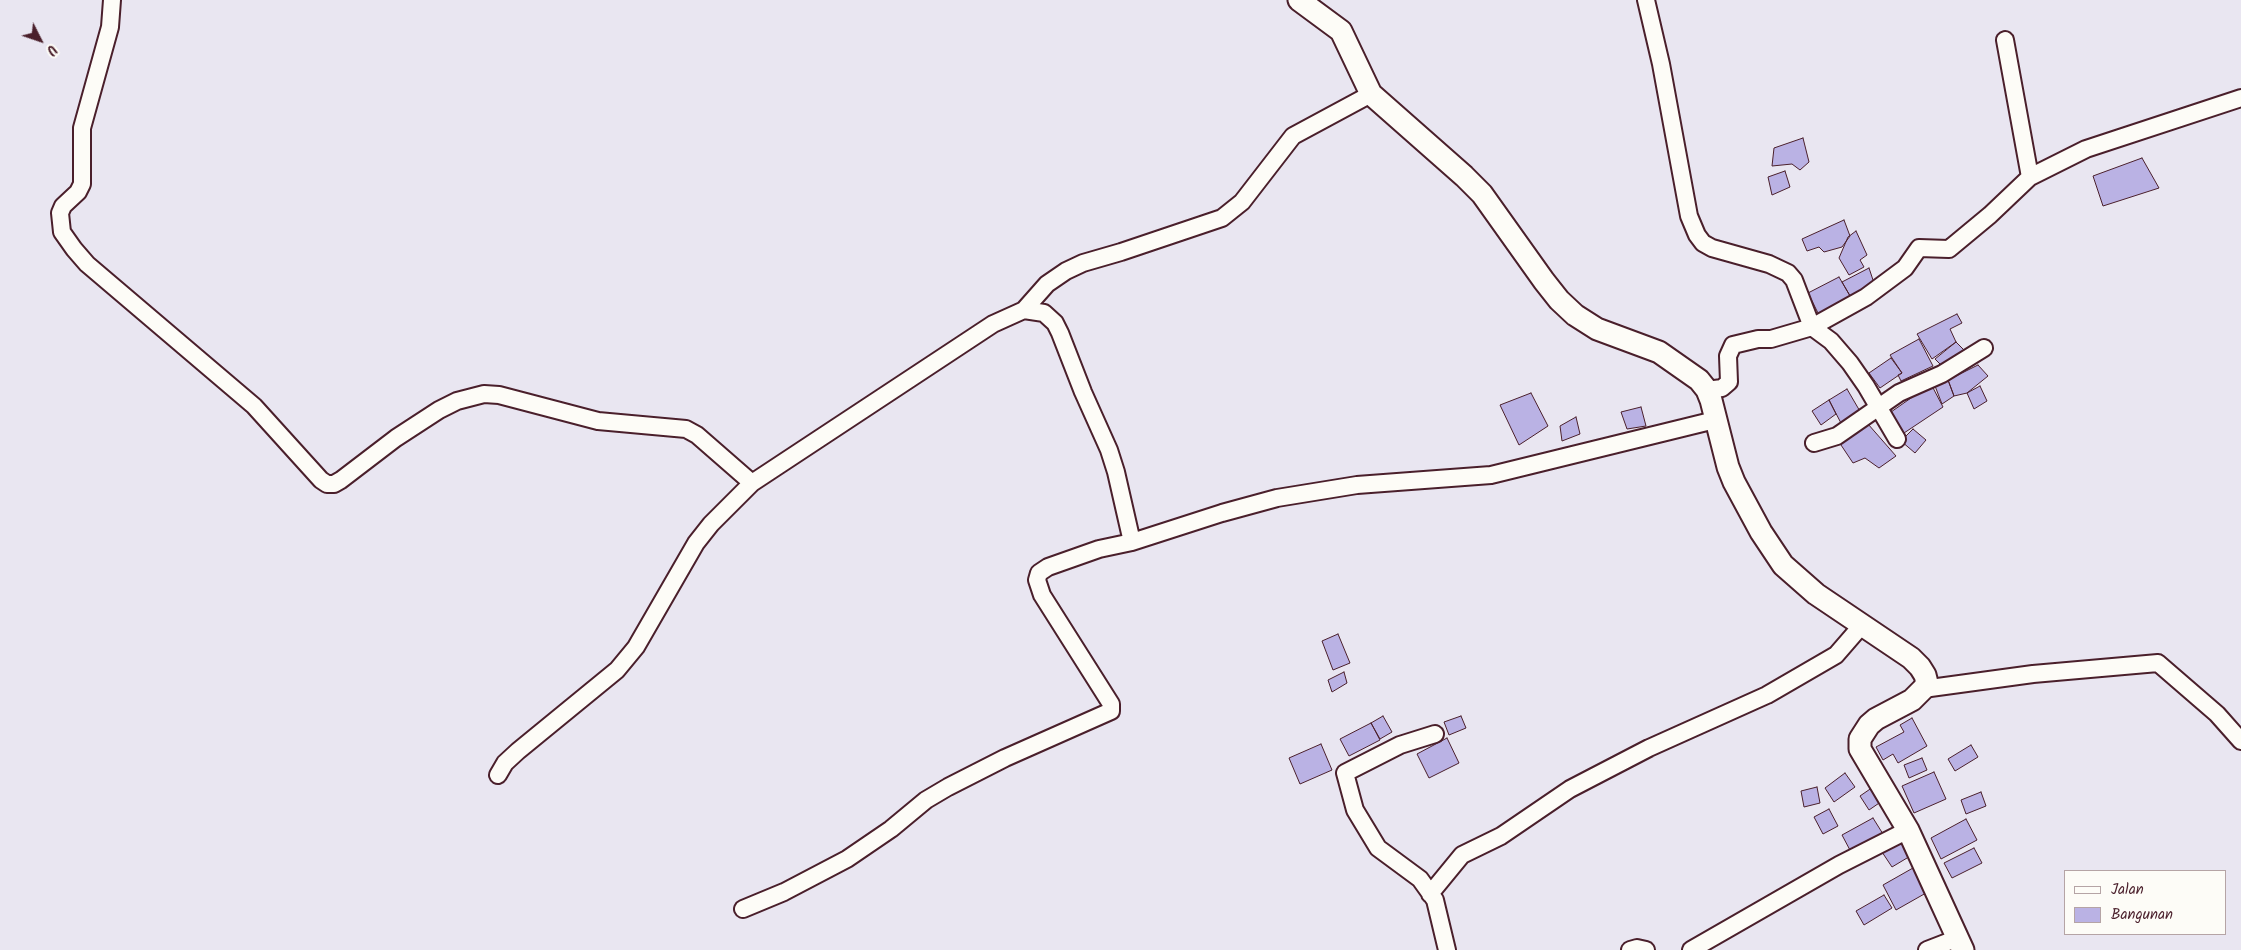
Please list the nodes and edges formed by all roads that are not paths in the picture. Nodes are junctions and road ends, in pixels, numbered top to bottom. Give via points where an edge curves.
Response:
1 (112, 0) edge
2 (1299, 0) edge
3 (1646, 0) edge
4 (2005, 40) dead end
5 (1370, 94) junction
6 (2241, 98) edge
7 (2030, 177) junction
8 (1024, 310) junction
9 (1812, 327) junction
10 (1984, 348) dead end
11 (1707, 390) junction
12 (1879, 408) junction
13 (1715, 420) junction
14 (1897, 439) dead end
15 (1814, 443) dead end
16 (752, 483) junction
17 (1132, 542) junction
18 (1862, 625) junction
19 (1923, 689) junction
20 (1435, 734) dead end
21 (2241, 741) edge
22 (498, 775) dead end
23 (1908, 830) junction
24 (1430, 894) junction
25 (743, 909) dead end
26 (1961, 944) edge
27 (1448, 950) edge
28 (1630, 950) edge
29 (1646, 950) edge
30 (1690, 950) edge
31 (1927, 950) edge

1 - 16 street via 110,27 82,128 82,184 63,206 62,232 87,264 254,406 321,480 334,484 438,410 484,394 598,421 686,429
2 - 5 street via 1341,31
3 - 9 street via 1689,216 1697,235 1712,248 1769,264 1788,273 1794,280
4 - 7 street
5 - 8 street via 1292,136 1232,212 1066,270 1047,284
5 - 11 street via 1482,194 1544,281 1575,315 1597,329 1659,352 1688,370
6 - 7 street via 2086,149
7 - 9 street via 1949,249 1919,248 1905,268 1866,297
8 - 16 street via 985,330
8 - 17 street via 1044,313 1060,333 1109,450
9 - 11 street via 1733,345 1728,356 1728,382 1722,388
9 - 12 street via 1831,341
10 - 12 street via 1942,374 1899,393
11 - 13 street
12 - 14 street
12 - 15 street via 1837,436
13 - 17 street via 1491,476 1357,485 1277,498
13 - 18 street via 1728,467 1742,498 1783,565 1816,594
16 - 22 street via 696,543 636,647 617,670 518,751
17 - 25 street via 1099,549 1048,567 1039,573 1037,580 1042,595 1111,704 1111,711 948,787 847,859
18 - 19 street via 1920,667 1925,675
18 - 24 street via 1836,655 1767,695 1649,748 1570,789 1501,836 1462,856
19 - 21 street via 2033,674 2158,663 2217,714
19 - 23 street via 1912,700 1876,719 1860,739 1860,749
20 - 24 street via 1400,745 1345,773 1355,810 1378,848 1420,879
23 - 26 street
23 - 30 street via 1839,865
24 - 27 street via 1435,900
26 - 31 street
28 - 29 street

